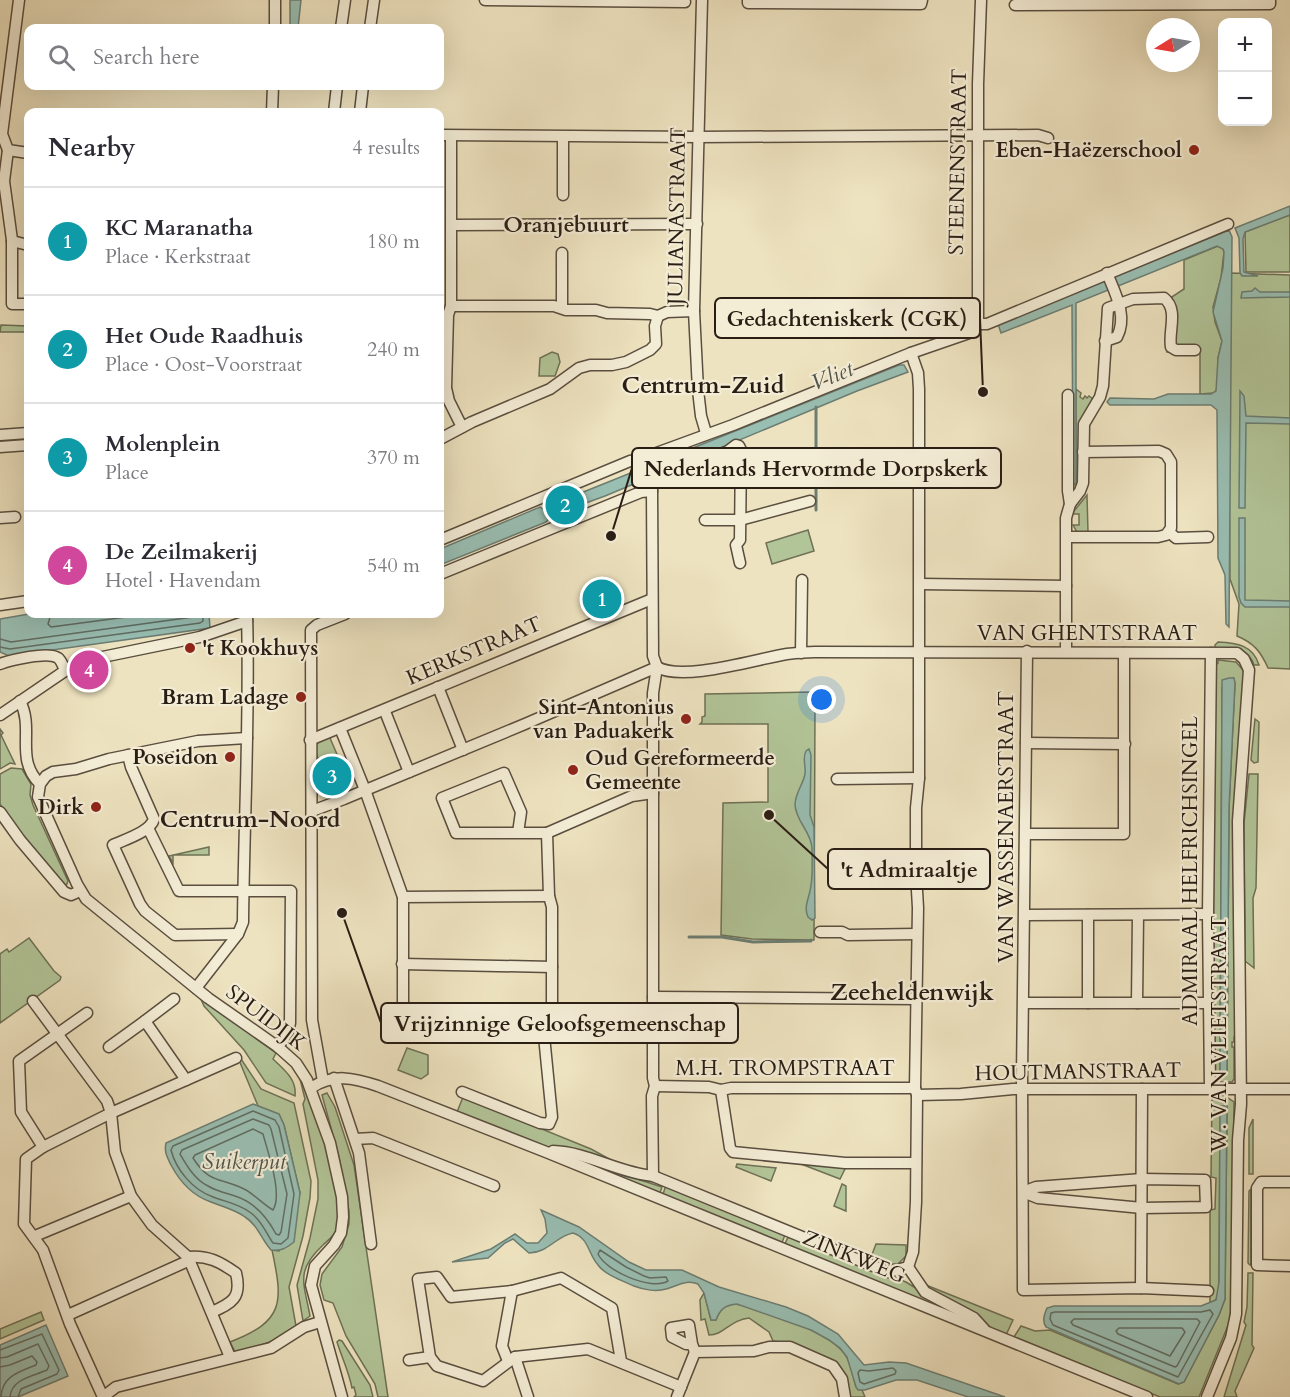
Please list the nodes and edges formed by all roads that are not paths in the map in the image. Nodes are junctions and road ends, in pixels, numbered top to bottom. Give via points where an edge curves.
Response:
1 (19, 0) edge
2 (275, 0) edge
3 (345, 0) edge
4 (374, 0) edge
5 (484, 0) edge
6 (702, 0) edge
7 (748, 0) edge
8 (922, 0) edge
9 (981, 0) edge
10 (1270, 0) edge
11 (668, 1) edge
12 (685, 2) dead end
13 (1041, 2) edge
14 (1015, 5) dead end
15 (274, 24) edge
16 (342, 24) edge
17 (371, 24) edge
18 (273, 90) edge
19 (337, 90) edge
20 (363, 90) edge
21 (272, 108) edge
22 (334, 108) edge
23 (360, 108) edge
24 (444, 135) edge
25 (452, 136) junction
26 (563, 137) junction
27 (699, 137) junction
28 (978, 137) junction
29 (1048, 138) dead end
30 (8, 150) junction
31 (24, 152) edge
32 (563, 195) dead end
33 (697, 224) junction
34 (1228, 224) dead end
35 (452, 225) junction
36 (12, 241) junction
37 (24, 244) edge
38 (562, 253) dead end
39 (1108, 274) junction
40 (24, 304) edge
41 (1119, 304) junction
42 (451, 306) junction
43 (562, 308) junction
44 (694, 311) junction
45 (658, 316) junction
46 (978, 324) junction
47 (1195, 350) dead end
48 (911, 353) junction
49 (1068, 395) dead end
50 (462, 427) junction
51 (24, 433) edge
52 (706, 433) junction
53 (5, 435) edge
54 (444, 438) edge
55 (24, 445) edge
56 (5, 447) edge
57 (1083, 452) junction
58 (644, 462) junction
59 (651, 484) junction
60 (547, 496) junction
61 (810, 501) dead end
62 (1070, 504) junction
63 (0, 518) edge
64 (15, 518) dead end
65 (705, 520) dead end
66 (740, 520) junction
67 (558, 525) junction
68 (1169, 532) junction
69 (1067, 537) junction
70 (1208, 537) dead end
71 (444, 538) edge
72 (740, 563) dead end
73 (444, 572) edge
74 (802, 580) dead end
75 (920, 584) junction
76 (1066, 586) junction
77 (652, 599) junction
78 (24, 602) edge
79 (0, 605) edge
80 (245, 618) edge
81 (247, 618) edge
82 (336, 618) edge
83 (1027, 651) junction
84 (919, 652) junction
85 (1066, 652) junction
86 (801, 653) junction
87 (1124, 653) junction
88 (1212, 653) junction
89 (0, 664) edge
90 (657, 667) junction
91 (1248, 667) joint
92 (65, 670) junction
93 (438, 687) junction
94 (20, 701) junction
95 (386, 714) dead end
96 (0, 715) edge
97 (340, 728) junction
98 (247, 738) junction
99 (310, 740) junction
100 (1026, 743) junction
101 (1125, 744) junction
102 (463, 750) junction
103 (128, 754) junction
104 (409, 772) junction
105 (919, 778) junction
106 (837, 779) dead end
107 (40, 784) junction
108 (365, 790) junction
109 (653, 793) junction
110 (312, 811) junction
111 (0, 812) edge
112 (148, 828) junction
113 (518, 833) junction
114 (547, 833) junction
115 (1026, 834) junction
116 (80, 891) junction
117 (243, 891) junction
118 (549, 896) junction
119 (404, 897) junction
120 (1208, 914) junction
121 (1025, 915) junction
122 (1088, 915) junction
123 (1138, 915) junction
124 (820, 932) dead end
125 (238, 934) junction
126 (917, 934) junction
127 (402, 964) junction
128 (552, 967) junction
129 (196, 988) junction
130 (653, 997) junction
131 (174, 999) dead end
132 (916, 999) junction
133 (33, 1001) dead end
134 (1024, 1003) junction
135 (1088, 1003) junction
136 (1137, 1003) junction
137 (1208, 1003) junction
138 (87, 1013) dead end
139 (145, 1022) junction
140 (59, 1034) junction
141 (544, 1036) junction
142 (281, 1043) junction
143 (109, 1047) dead end
144 (236, 1058) dead end
145 (329, 1079) junction
146 (186, 1080) junction
147 (655, 1086) junction
148 (311, 1088) junction
149 (1210, 1088) junction
150 (1240, 1088) junction
151 (1024, 1089) junction
152 (1142, 1089) junction
153 (1290, 1089) edge
154 (721, 1090) junction
155 (916, 1091) junction
156 (462, 1092) dead end
157 (111, 1113) junction
158 (355, 1139) junction
159 (43, 1147) junction
160 (546, 1152) junction
161 (916, 1164) junction
162 (653, 1176) junction
163 (1142, 1179) junction
164 (1290, 1182) edge
165 (494, 1186) dead end
166 (1023, 1192) junction
167 (131, 1196) junction
168 (1142, 1208) junction
169 (35, 1236) junction
170 (372, 1244) dead end
171 (189, 1258) junction
172 (1290, 1266) edge
173 (908, 1267) junction
174 (1141, 1288) junction
175 (512, 1291) junction
176 (1208, 1291) dead end
177 (212, 1312) junction
178 (68, 1315) junction
179 (320, 1322) junction
180 (987, 1332) junction
181 (230, 1357) junction
182 (430, 1357) junction
183 (511, 1359) junction
184 (409, 1360) dead end
185 (621, 1361) junction
186 (679, 1392) edge
187 (103, 1397) edge
188 (342, 1397) edge
189 (528, 1397) edge
190 (845, 1397) edge
191 (1147, 1397) edge
192 (1207, 1397) edge

1 - 30 street via 2,132
2 - 15 street
3 - 16 street
4 - 17 street
5 - 11 street
6 - 27 street, JULIANASTRAAT
7 - 8 street via 921,4
9 - 28 street, STEENENSTRAAT
10 - 13 street via 1270,4
11 - 12 street
13 - 14 street
18 - 21 street
19 - 22 street
20 - 23 street
24 - 25 street
25 - 26 street
25 - 35 street
26 - 27 street
26 - 32 street
27 - 28 street
27 - 33 street, JULIANASTRAAT
28 - 29 street
28 - 46 street, STEENENSTRAAT
30 - 31 street
30 - 36 street via 4,181
33 - 35 street
33 - 44 street, JULIANASTRAAT
34 - 39 street
35 - 42 street
36 - 37 street
36 - 40 street via 12,304
38 - 43 street
39 - 41 street
39 - 46 street via 987,324
41 - 47 street via 1137,298 1166,299 1172,310 1171,347
41 - 57 street via 1108,308 1103,386 1084,424
42 - 43 street
42 - 50 street via 446,388
43 - 45 street
44 - 45 street
44 - 52 street, JULIANASTRAAT via 698,390
45 - 50 street via 656,344 650,350 621,364 582,367 550,388
46 - 48 street via 969,333
48 - 52 street
48 - 75 street via 919,389
49 - 62 street
50 - 54 street
51 - 53 street
52 - 58 street via 651,454
53 - 56 street
55 - 56 street
57 - 62 street via 1082,488
57 - 68 street via 1159,451 1168,456 1172,526
58 - 59 street
58 - 60 street via 630,462
59 - 66 street via 739,445
59 - 67 street via 641,492
59 - 77 street
60 - 67 street
60 - 71 street
61 - 66 street
62 - 69 street via 1066,514
63 - 64 street
65 - 66 street
66 - 72 street via 740,540 736,545
67 - 73 street
68 - 69 street via 1158,537
68 - 70 street via 1176,538
69 - 76 street
74 - 86 street
75 - 76 street
75 - 84 street
76 - 85 street
77 - 90 street via 653,656
77 - 93 street, KERKSTRAAT
78 - 79 street
80 - 92 street via 200,637 82,661
81 - 98 street
82 - 99 street via 312,628
83 - 84 street, VAN GHENTSTRAAT
83 - 85 street, VAN GHENTSTRAAT
83 - 100 street, VAN WASSENAERSTRAAT
84 - 86 street, VAN GHENTSTRAAT
84 - 105 street
85 - 87 street, VAN GHENTSTRAAT
86 - 90 street, VAN GHENTSTRAAT via 708,670
87 - 88 street, VAN GHENTSTRAAT
87 - 101 street
88 - 91 street, VAN GHENTSTRAAT via 1237,653
88 - 120 street, ADMIRAAL HELFRICHSINGEL
89 - 92 street via 50,656 59,659
90 - 102 street
90 - 109 street via 653,693
91 - 150 street, W. VAN VLIETSTRAAT via 1238,821
92 - 94 street
93 - 97 street, KERKSTRAAT
93 - 102 street
94 - 96 street
94 - 107 street, SPUIDIJK via 26,723 27,766
95 - 104 street
97 - 99 street, KERKSTRAAT
97 - 108 street
98 - 103 street via 198,741
98 - 117 street
99 - 110 street
100 - 101 street
100 - 115 street, VAN WASSENAERSTRAAT
101 - 115 street via 1124,834
102 - 104 street
103 - 107 street via 53,772
103 - 112 street via 154,816
104 - 108 street
105 - 106 street
105 - 126 street
107 - 116 street, SPUIDIJK via 40,804
108 - 110 street
108 - 119 street
109 - 114 street via 633,796
109 - 130 street
110 - 145 street via 312,1020 315,1042
111 - 116 street via 64,892 71,895
112 - 117 street via 179,891
112 - 125 street via 114,845 144,909 175,935
113 - 113 street via 520,813 504,773 442,798 456,833
113 - 114 street
114 - 118 street
115 - 121 street, VAN WASSENAERSTRAAT
116 - 129 street, SPUIDIJK
117 - 125 street via 243,922
117 - 142 street via 291,891 290,1015 288,1032
118 - 119 street
118 - 128 street
119 - 127 street
120 - 123 street
120 - 137 street, ADMIRAAL HELFRICHSINGEL
121 - 122 street
121 - 134 street, VAN WASSENAERSTRAAT
122 - 123 street
122 - 135 street
123 - 136 street
124 - 126 street
125 - 129 street
126 - 132 street
127 - 128 street
127 - 141 street via 405,1035
128 - 141 street via 552,1031
129 - 142 street, SPUIDIJK
130 - 132 street
130 - 147 street
131 - 139 street
132 - 155 street
133 - 140 street
134 - 135 street
134 - 151 street, VAN WASSENAERSTRAAT
135 - 136 street
136 - 137 street
137 - 149 street, ADMIRAAL HELFRICHSINGEL
138 - 140 street
139 - 143 street
139 - 146 street
140 - 157 street via 107,1101
140 - 159 street via 19,1061 21,1112
141 - 156 street via 552,1117 549,1124
142 - 148 street, SPUIDIJK
144 - 146 street
145 - 148 street
145 - 158 street
145 - 160 street, ZINKWEG via 350,1078 370,1084
146 - 157 street
147 - 154 street, M.H. TROMPSTRAAT
147 - 162 street
148 - 179 street, SPUIDIJK via 333,1151 343,1217 337,1242 318,1262 312,1276 311,1290
149 - 150 street, HOUTMANSTRAAT
149 - 152 street, HOUTMANSTRAAT
150 - 153 street, HOUTMANSTRAAT
150 - 192 street, W. VAN VLIETSTRAAT via 1236,1314 1231,1338
151 - 152 street, HOUTMANSTRAAT
151 - 155 street, HOUTMANSTRAAT
151 - 166 street, VAN WASSENAERSTRAAT
152 - 163 street
154 - 155 street, M.H. TROMPSTRAAT
154 - 161 street via 733,1152 845,1164
155 - 161 street
157 - 159 street
157 - 167 street via 115,1152
158 - 165 street via 373,1138
158 - 170 street
159 - 169 street via 26,1159 24,1224
160 - 162 street, ZINKWEG via 569,1153 636,1175
160 - 180 street, ZINKWEG
161 - 173 street via 913,1252
162 - 173 street, ZINKWEG via 888,1272
163 - 166 street via 1036,1187
163 - 168 street
163 - 168 street via 1205,1180 1206,1207
164 - 172 street via 1261,1182 1257,1188 1257,1265
166 - 168 street via 1038,1198
166 - 174 street, VAN WASSENAERSTRAAT via 1023,1290
167 - 169 street
167 - 171 street via 152,1225
168 - 174 street
169 - 178 street
171 - 177 street
171 - 177 street via 202,1256 219,1261 236,1273 237,1295
171 - 178 street
173 - 180 street via 925,1292 974,1318
174 - 176 street
175 - 182 street via 451,1297 437,1277 418,1279
175 - 183 street via 502,1346
175 - 185 street via 561,1278 612,1308
177 - 181 street
178 - 187 street
179 - 181 street via 271,1347
179 - 188 street, SPUIDIJK
180 - 191 street, ZINKWEG
181 - 187 street via 116,1387
182 - 183 street via 437,1366 483,1382
182 - 184 street
183 - 185 street via 588,1349
183 - 189 street
185 - 186 street
186 - 190 street via 694,1348 754,1352 790,1347 833,1366 842,1379

